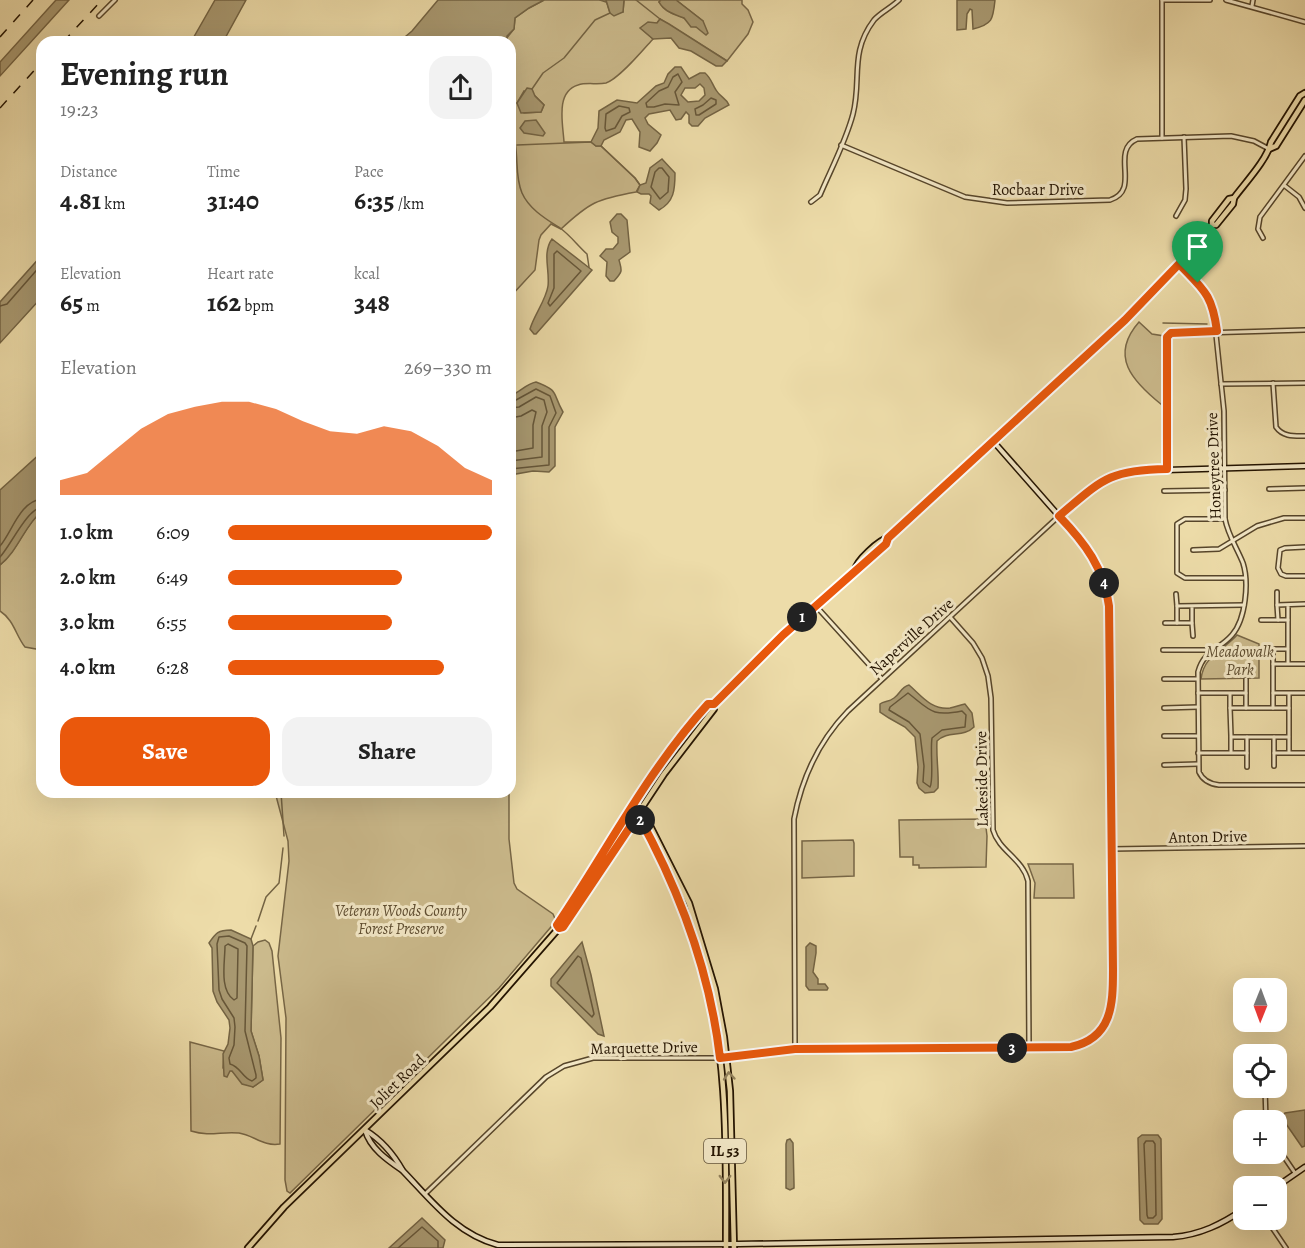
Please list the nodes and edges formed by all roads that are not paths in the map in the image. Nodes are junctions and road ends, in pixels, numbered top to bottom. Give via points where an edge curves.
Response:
1 (115, 0) edge
2 (899, 0) edge
3 (1162, 0) edge
4 (1210, 0) edge
5 (1226, 0) edge
6 (1253, 0) edge
7 (1252, 6) junction
8 (99, 16) dead end
9 (1305, 22) edge
10 (1305, 93) edge
11 (1305, 100) edge
12 (1184, 137) junction
13 (1162, 138) junction
14 (841, 145) junction
15 (1269, 149) junction
16 (1305, 156) edge
17 (1285, 186) junction
18 (811, 202) dead end
19 (1305, 208) edge
20 (1176, 216) dead end
21 (1263, 238) dead end
22 (1179, 264) junction
23 (1305, 330) edge
24 (1217, 331) junction
25 (1274, 383) junction
26 (1305, 383) edge
27 (1221, 384) junction
28 (1305, 435) edge
29 (993, 441) junction
30 (1305, 466) edge
31 (1225, 468) junction
32 (1167, 469) junction
33 (1305, 488) edge
34 (1269, 489) dead end
35 (1225, 490) junction
36 (1164, 491) dead end
37 (1059, 516) junction
38 (1305, 518) edge
39 (1225, 519) junction
40 (1233, 541) junction
41 (1305, 547) edge
42 (1193, 550) dead end
43 (1305, 576) edge
44 (1245, 578) junction
45 (1277, 592) dead end
46 (1176, 594) dead end
47 (1305, 604) edge
48 (815, 605) junction
49 (1244, 605) junction
50 (1277, 605) junction
51 (1288, 605) junction
52 (1177, 606) junction
53 (1192, 606) junction
54 (950, 617) junction
55 (1261, 620) dead end
56 (1278, 620) junction
57 (1288, 620) junction
58 (1166, 623) dead end
59 (1177, 623) junction
60 (1192, 623) junction
61 (1193, 636) dead end
62 (1260, 648) dead end
63 (1273, 649) junction
64 (1288, 649) junction
65 (1163, 650) dead end
66 (1212, 650) junction
67 (1273, 664) junction
68 (1288, 664) junction
69 (1305, 664) edge
70 (882, 679) junction
71 (1164, 679) dead end
72 (1197, 679) junction
73 (1246, 679) dead end
74 (1197, 693) junction
75 (1230, 693) junction
76 (1246, 693) junction
77 (1273, 693) junction
78 (1289, 693) junction
79 (1305, 693) edge
80 (714, 704) junction
81 (1198, 707) junction
82 (1164, 708) dead end
83 (1230, 708) junction
84 (1246, 708) junction
85 (1274, 708) junction
86 (1289, 708) junction
87 (1164, 736) dead end
88 (1198, 736) junction
89 (1231, 737) junction
90 (1247, 737) junction
91 (1274, 737) junction
92 (1289, 737) junction
93 (1198, 753) junction
94 (1231, 753) junction
95 (1247, 753) junction
96 (1274, 753) junction
97 (1289, 753) junction
98 (1305, 753) edge
99 (1198, 764) junction
100 (1164, 765) dead end
101 (1274, 766) dead end
102 (1247, 767) dead end
103 (1305, 784) edge
104 (637, 800) junction
105 (633, 806) junction
106 (642, 808) junction
107 (638, 815) junction
108 (1305, 846) edge
109 (1111, 849) junction
110 (559, 928) junction
111 (1029, 1048) junction
112 (795, 1049) junction
113 (727, 1057) junction
114 (720, 1058) junction
115 (365, 1130) junction
116 (1287, 1161) edge
117 (1305, 1167) edge
118 (404, 1171) junction
119 (1295, 1173) junction
120 (1287, 1178) edge
121 (425, 1194) junction
122 (1233, 1215) edge
123 (1274, 1230) edge
124 (726, 1246) edge
125 (734, 1246) edge
126 (248, 1248) edge
127 (1286, 1248) edge

1 - 8 street
2 - 14 street via 875,19 861,45 855,107
3 - 4 street
3 - 13 street
5 - 7 street
6 - 7 street
7 - 9 street
10 - 15 main road
11 - 15 main road via 1276,146
12 - 13 street, Rocbaar Drive
12 - 15 street, Rocbaar Drive via 1242,137
12 - 20 street via 1185,200
13 - 14 street, Rocbaar Drive via 1137,139 1127,147 1123,192 1117,198 1006,203 965,197
14 - 18 street via 820,195
15 - 22 main road
16 - 17 street
17 - 19 street
17 - 21 street via 1260,218 1258,229
22 - 24 street, Honeytree Drive via 1209,297
22 - 29 main road via 1125,320
23 - 24 street
24 - 27 street, Honeytree Drive
24 - 32 street via 1168,334 1166,339
25 - 26 street
25 - 27 street
25 - 28 street via 1276,428 1285,435
27 - 31 street, Honeytree Drive
29 - 37 street
29 - 48 main road via 859,569
30 - 31 street, Naperville Drive
31 - 32 street, Naperville Drive
31 - 35 street, Honeytree Drive
32 - 37 street, Naperville Drive via 1112,476 1091,488
33 - 34 street
35 - 36 street
35 - 39 street, Honeytree Drive
37 - 54 street, Naperville Drive
37 - 109 street via 1093,556 1107,591 1111,653
38 - 40 street via 1257,526
39 - 40 street, Honeytree Drive
39 - 44 street via 1185,519 1177,524 1178,575
40 - 42 street via 1219,549
40 - 44 street, Honeytree Drive
41 - 43 street via 1281,550 1278,568 1286,576
44 - 49 street, Honeytree Drive
45 - 50 street
46 - 52 street
47 - 51 street
48 - 70 street
48 - 80 main road
49 - 53 street
49 - 66 street, Honeytree Drive via 1235,632
50 - 51 street
50 - 56 street
51 - 57 street
52 - 53 street
52 - 59 street
53 - 60 street
54 - 70 street, Naperville Drive
54 - 111 street, Lakeside Drive via 973,643 988,676 993,830 999,843 1026,871 1028,881
55 - 56 street
56 - 57 street
57 - 64 street
58 - 59 street
59 - 60 street
60 - 61 street
62 - 63 street
63 - 64 street
63 - 67 street
64 - 68 street
65 - 66 street
66 - 72 street, Honeytree Drive via 1201,662
67 - 68 street
67 - 77 street
68 - 69 street
70 - 112 street, Naperville Drive via 822,742 799,797 793,837
71 - 72 street
72 - 74 street, Honeytree Drive
73 - 76 street
74 - 75 street
74 - 81 street, Honeytree Drive
75 - 76 street
75 - 83 street
76 - 84 street
77 - 78 street
77 - 85 street
78 - 79 street
78 - 86 street
80 - 104 main road, Joliet Road via 708,704 683,733
80 - 106 main road, Joliet Road
81 - 82 street
81 - 88 street, Honeytree Drive
83 - 84 street
83 - 89 street
84 - 85 street
85 - 86 street
86 - 92 street
87 - 88 street
88 - 93 street, Honeytree Drive
89 - 90 street
89 - 94 street
90 - 91 street
90 - 95 street
91 - 92 street
91 - 96 street
92 - 97 street
93 - 94 street
93 - 99 street, Honeytree Drive
94 - 95 street
95 - 102 street
96 - 97 street
96 - 101 street
97 - 98 street
99 - 100 street
99 - 103 street via 1202,778 1212,784
104 - 105 main road, Joliet Road
104 - 106 main road, IL 53
105 - 107 main road, IL 53
105 - 110 main road, Joliet Road via 557,925
106 - 107 main road, Joliet Road
106 - 113 main road, IL 53 via 694,915 715,989
107 - 110 main road, Joliet Road
107 - 114 main road, IL 53 via 664,866 694,941 709,994
108 - 109 street, Anton Drive
109 - 111 street, Marquette Drive via 1113,998 1107,1021 1092,1039 1071,1047
110 - 115 main road, Joliet Road via 490,1007
111 - 112 street, Marquette Drive
112 - 113 street, Marquette Drive
113 - 114 street, Marquette Drive
125 -> 113 main road, IL 53
114 - 121 street, Marquette Drive via 593,1058 564,1066 546,1077
114 -> 124 main road, IL 53
115 - 118 street via 373,1134
115 - 118 street via 368,1140
115 - 126 main road, Joliet Road via 284,1207
116 - 119 street
117 - 119 street
118 - 121 street
119 - 120 street
121 - 124 street via 453,1223 498,1245
122 - 125 street via 1207,1230 1173,1237
123 - 127 street
124 - 125 street

